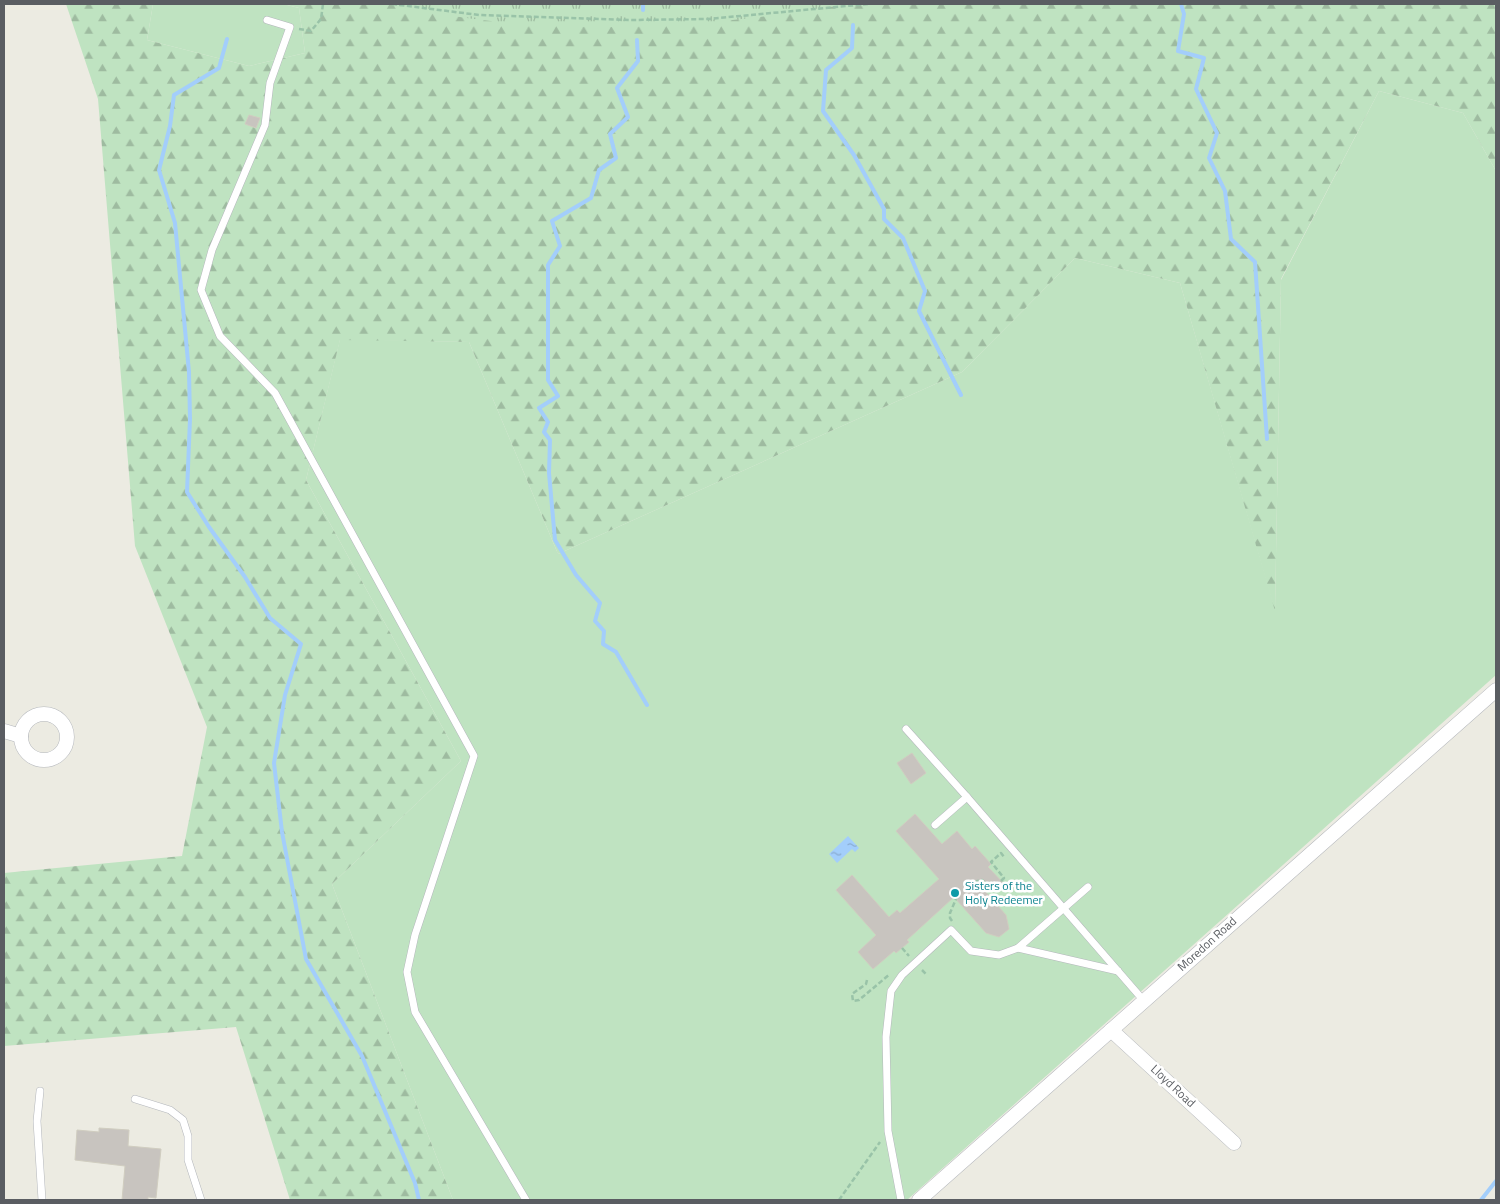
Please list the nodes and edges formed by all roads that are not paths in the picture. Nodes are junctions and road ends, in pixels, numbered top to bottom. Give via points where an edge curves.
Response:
1 (267, 20) dead end
2 (1496, 690) edge
3 (906, 729) dead end
4 (4, 731) edge
5 (21, 736) dead end
6 (967, 796) junction
7 (935, 825) dead end
8 (1088, 887) dead end
9 (1064, 909) junction
10 (1018, 948) junction
11 (1118, 971) junction
12 (1144, 1001) junction
13 (1111, 1030) junction
14 (40, 1090) dead end
15 (135, 1099) dead end
16 (1234, 1143) dead end
17 (42, 1200) edge
18 (201, 1200) edge
19 (526, 1200) edge
20 (901, 1200) edge
21 (919, 1200) edge

1 - 19 lane via 290,27 270,83 265,126 212,250 201,290 220,336 275,393 474,756 415,935 407,972 415,1012
2 - 12 street, Moredon Road
3 - 6 lane
4 - 5 street
6 - 7 lane
6 - 9 lane
8 - 9 lane
9 - 10 lane
9 - 11 lane
10 - 11 lane
10 - 20 lane via 999,955 977,952 951,930 902,975 891,992 886,1037 888,1131
11 - 12 lane
12 - 13 street, Moredon Road
13 - 16 street, Lloyd Road
13 - 21 street, Moredon Road
14 - 17 lane via 37,1121
15 - 18 lane via 170,1110 183,1120 188,1136 188,1160

